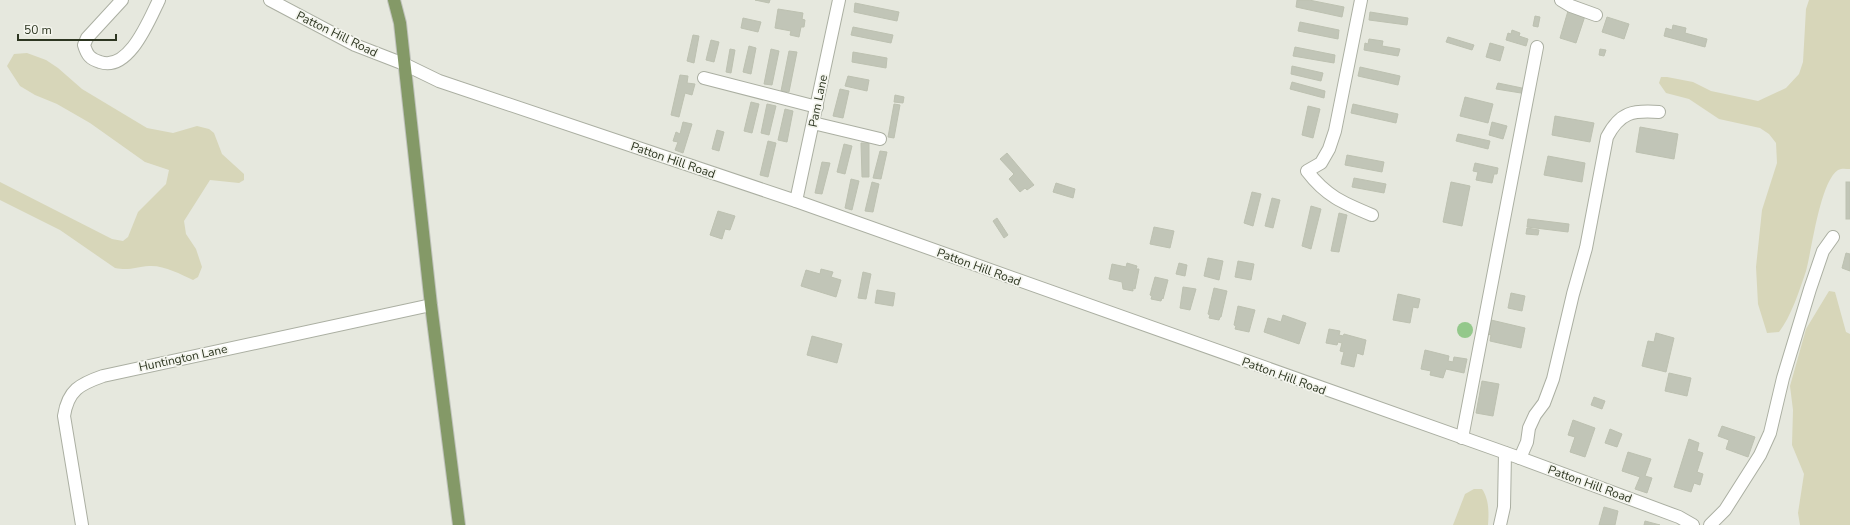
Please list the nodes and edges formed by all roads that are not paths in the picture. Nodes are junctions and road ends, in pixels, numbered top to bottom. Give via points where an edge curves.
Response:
1 (122, 0) edge
2 (159, 0) edge
3 (270, 0) edge
4 (394, 0) edge
5 (839, 0) edge
6 (1361, 0) edge
7 (1561, 0) edge
8 (1596, 15) dead end
9 (1536, 47) dead end
10 (404, 64) junction
11 (704, 78) dead end
12 (817, 107) junction
13 (1659, 112) dead end
14 (813, 123) junction
15 (880, 139) dead end
16 (796, 201) junction
17 (1372, 216) dead end
18 (1833, 237) dead end
19 (431, 305) junction
20 (1462, 438) junction
21 (1505, 453) junction
22 (1520, 458) junction
23 (82, 525) edge
24 (459, 525) edge
25 (1500, 525) edge
26 (1693, 525) edge
27 (1710, 525) edge

1 - 2 street via 87,38 84,45 86,55 94,60 103,63 116,61 130,51 140,39
3 - 10 street, Patton Hill Road via 355,46
4 - 10 main road via 400,23
5 - 12 street, Pam Lane
6 - 17 street via 1335,131 1321,163 1307,171 1319,186 1337,199
7 - 8 street
9 - 20 street
10 - 16 street, Patton Hill Road via 439,81
10 - 19 main road
11 - 12 street
12 - 14 street, Pam Lane
13 - 22 street via 1638,111 1624,116 1614,124 1607,137 1586,248 1553,379 1544,403 1529,428 1527,442
14 - 15 street
14 - 16 street, Pam Lane
16 - 20 street, Patton Hill Road
18 - 27 street via 1823,251 1810,289 1783,378 1770,433 1760,455 1725,510
19 - 23 street, Huntington Lane via 103,376 78,387 70,395 64,416
19 - 24 main road
20 - 21 street, Patton Hill Road
21 - 22 street, Patton Hill Road
21 - 25 street via 1504,507
22 - 26 street, Patton Hill Road

